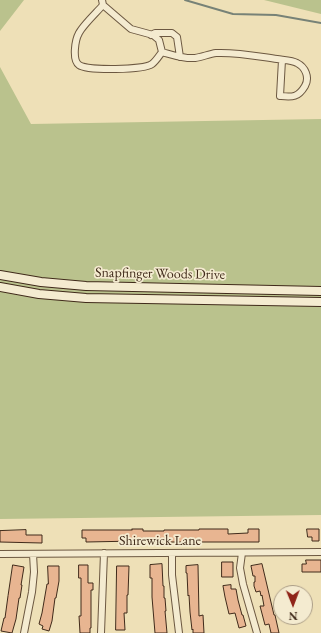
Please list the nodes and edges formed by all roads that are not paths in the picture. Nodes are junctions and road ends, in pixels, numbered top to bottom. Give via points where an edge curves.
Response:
1 (102, 2) edge
2 (151, 35) junction
3 (162, 52) junction
4 (180, 57) junction
5 (282, 60) junction
6 (0, 275) edge
7 (58, 284) junction
8 (0, 287) edge
9 (321, 290) edge
10 (59, 295) junction
11 (321, 302) edge
12 (242, 552) junction
13 (321, 552) edge
14 (104, 553) junction
15 (172, 553) junction
16 (0, 554) edge
17 (33, 554) junction
18 (24, 633) edge
19 (101, 633) edge
20 (179, 633) edge
21 (257, 633) edge

1 - 2 street via 131,29
1 - 3 street via 79,32 75,59 78,65 85,68 119,70 144,67 152,64
2 - 3 street via 159,40
2 - 4 street via 172,33 177,36
3 - 4 street
4 - 5 street via 196,58 214,53 236,53
5 - 5 street via 296,62 307,74 307,83 302,91 293,97 280,96
6 - 7 main road, Snapfinger Woods Drive
7 - 9 main road, Snapfinger Woods Drive
7 - 10 street
8 - 10 main road, Snapfinger Woods Drive
10 - 11 main road, Snapfinger Woods Drive via 86,298
12 - 13 street, Shirewick Lane
12 - 15 street, Shirewick Lane
12 - 21 street via 240,568
14 - 15 street, Shirewick Lane
14 - 17 street, Shirewick Lane
14 - 19 street
15 - 20 street
16 - 17 street, Shirewick Lane
17 - 18 street via 32,592

